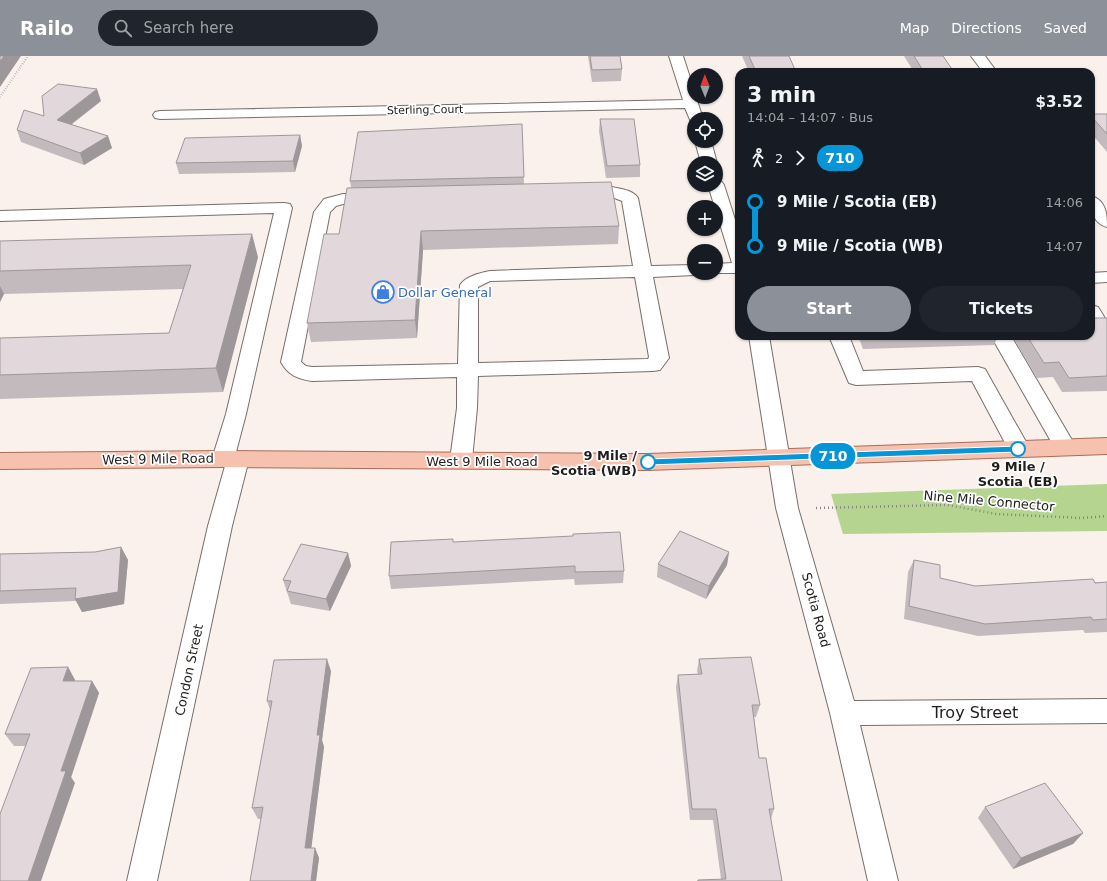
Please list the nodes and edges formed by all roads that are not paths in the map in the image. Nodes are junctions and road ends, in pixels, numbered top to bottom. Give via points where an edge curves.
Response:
1 (676, 56) edge
2 (978, 56) edge
3 (987, 68) edge
4 (687, 91) edge
5 (691, 104) joint
6 (694, 112) edge
7 (160, 115) dead end
8 (718, 192) edge
9 (1095, 206) edge
10 (0, 216) edge
11 (1107, 222) edge
12 (735, 247) edge
13 (735, 268) edge
14 (723, 269) edge
15 (687, 270) edge
16 (644, 272) junction
17 (1107, 277) edge
18 (1095, 278) edge
19 (760, 340) edge
20 (841, 340) edge
21 (1003, 340) edge
22 (468, 370) junction
23 (1107, 446) edge
24 (1065, 447) junction
25 (1019, 449) junction
26 (778, 458) junction
27 (230, 459) junction
28 (461, 460) junction
29 (0, 461) edge
30 (1107, 711) edge
31 (844, 713) junction
32 (142, 881) edge
33 (883, 881) edge

1 - 4 street
2 - 3 street
5 - 6 street
5 - 7 street, Sterling Court
8 - 12 street
9 - 11 street
10 - 27 street, Condon Street via 284,208 267,245
13 - 14 street
15 - 16 street
16 - 22 street via 490,276 469,284
16 - 22 street via 659,358 653,365
16 - 22 street via 630,198 622,194 612,192 343,199 325,205 291,362 293,368 312,374
17 - 18 street
19 - 26 street, Scotia Road
20 - 25 street via 856,378 978,374
21 - 24 street
22 - 28 street
23 - 24 main road, West 9 Mile Road
24 - 25 main road, West 9 Mile Road
25 - 26 main road, West 9 Mile Road
26 - 28 main road, West 9 Mile Road via 648,462
26 - 31 street, Scotia Road via 788,508
27 - 28 main road, West 9 Mile Road
27 - 29 main road, West 9 Mile Road
27 - 32 street, Condon Street via 220,526
30 - 31 street, Troy Street
31 - 33 street, Scotia Road

